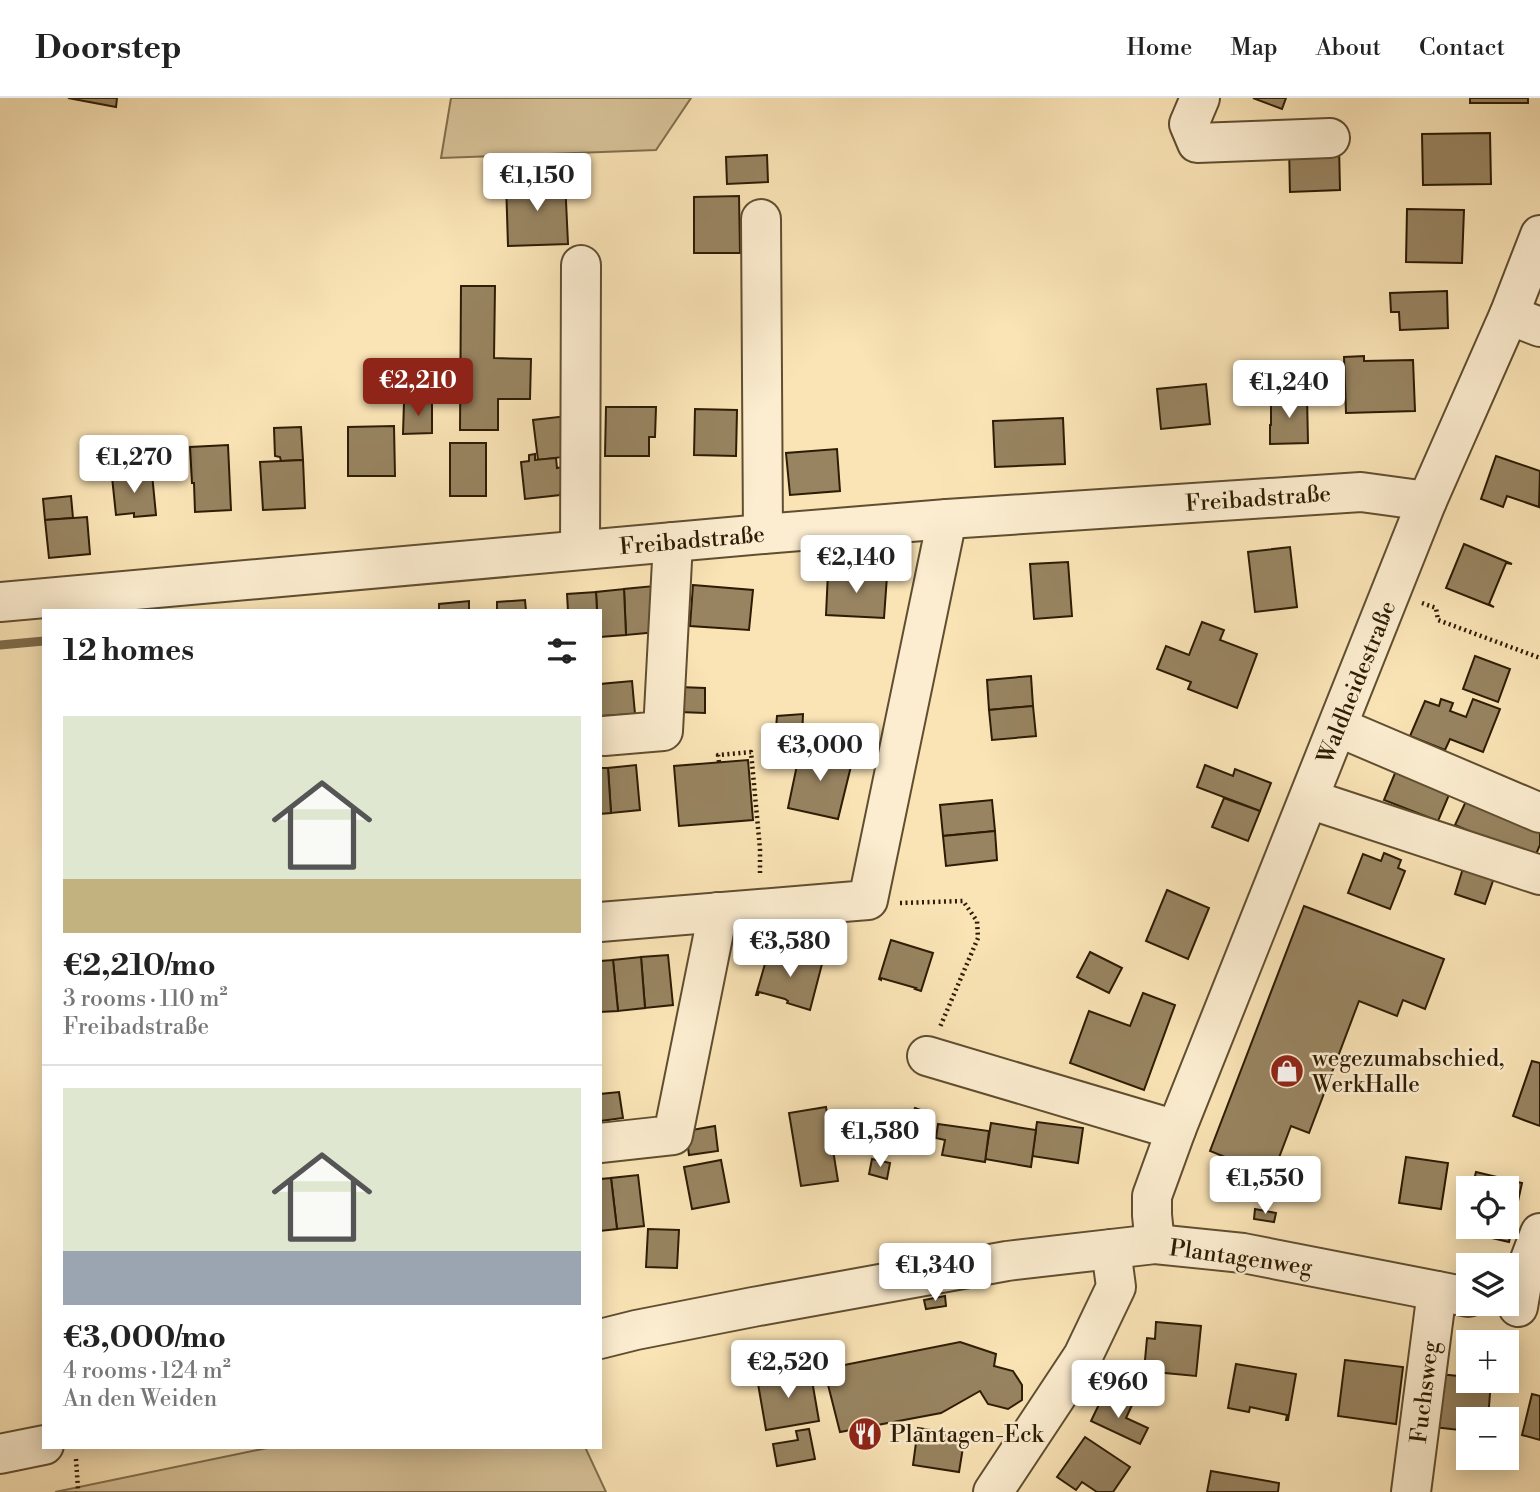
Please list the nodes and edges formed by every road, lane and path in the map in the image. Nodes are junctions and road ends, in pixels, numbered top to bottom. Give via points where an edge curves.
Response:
1 (1194, 111) edge
2 (1330, 138) dead end
3 (761, 219) dead end
4 (1540, 235) edge
5 (581, 265) dead end
6 (1525, 321) edge
7 (1427, 501) junction
8 (947, 519) junction
9 (763, 534) junction
10 (673, 542) junction
11 (580, 549) junction
12 (1392, 592) junction
13 (0, 602) edge
14 (1540, 658) edge
15 (1338, 727) junction
16 (604, 736) dead end
17 (719, 762) dead end
18 (1309, 799) junction
19 (1540, 813) edge
20 (1540, 875) edge
21 (868, 900) junction
22 (760, 909) junction
23 (718, 912) junction
24 (602, 922) edge
25 (927, 1056) joint
26 (1176, 1130) junction
27 (602, 1143) edge
28 (1540, 1233) edge
29 (1155, 1244) junction
30 (1111, 1249) junction
31 (1452, 1294) edge
32 (1520, 1308) edge
33 (602, 1338) edge
34 (60, 1451) edge
35 (0, 1454) edge
36 (77, 1492) edge
37 (993, 1492) edge
38 (1411, 1492) edge

1 - 2 street via 1197,143
3 - 9 street
4 - 6 street, Waldheidestraße
5 - 11 street
6 - 7 street, Waldheidestraße
7 - 8 street, Freibadstraße via 1361,492
7 - 12 street, Waldheidestraße
8 - 9 street, Freibadstraße
8 - 21 street
9 - 10 street, Freibadstraße
10 - 11 street, Freibadstraße
10 - 16 street via 663,731
11 - 13 street, Freibadstraße
12 - 14 path via 1436,608 1438,620
12 - 15 street, Waldheidestraße
15 - 18 street, Waldheidestraße
15 - 19 street
17 - 22 path via 718,755 751,752
18 - 20 street
18 - 26 street, Waldheidestraße
21 - 22 street
21 - 25 path via 905,904 963,901 977,921 978,938
22 - 23 street
23 - 24 street
23 - 27 street via 673,1135
25 - 26 street
26 - 29 street, Waldheidestraße via 1152,1196
28 - 32 street via 1523,1278
29 - 30 street, Plantagenweg
29 - 31 street, Plantagenweg via 1243,1253
30 - 33 street, Plantagenweg via 1007,1261
30 - 37 street via 1116,1287 1083,1356
31 - 38 street, Fuchsweg
34 - 35 street
34 - 36 path

